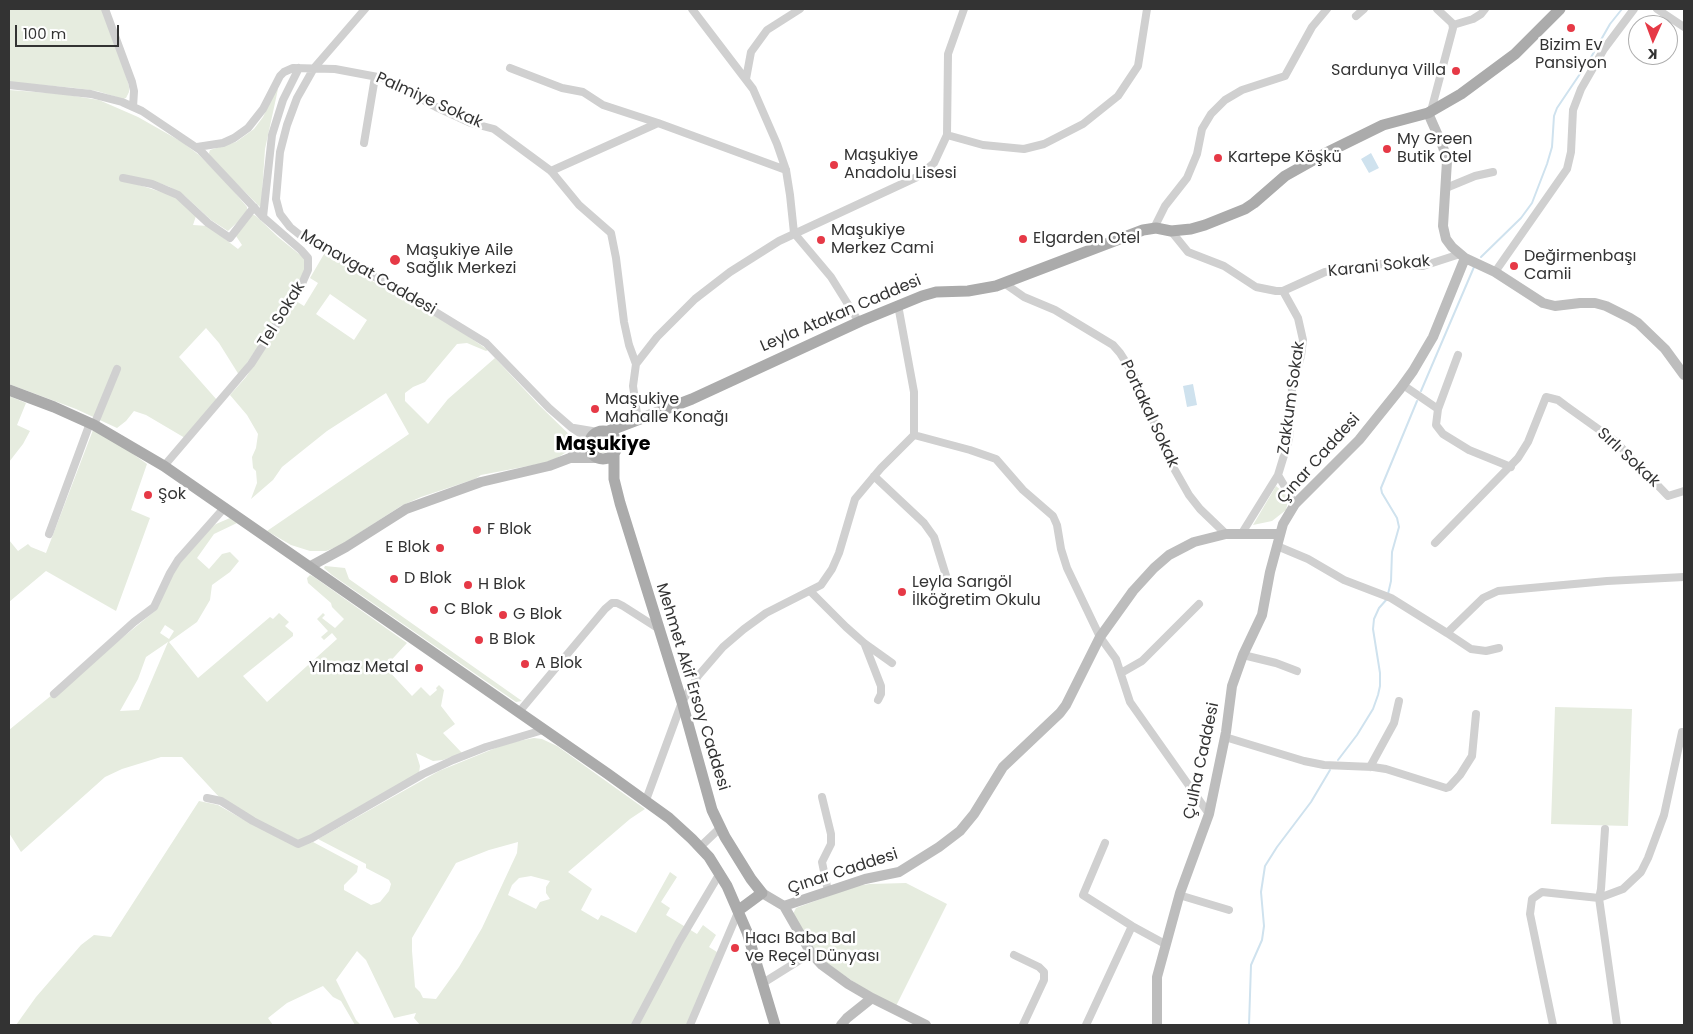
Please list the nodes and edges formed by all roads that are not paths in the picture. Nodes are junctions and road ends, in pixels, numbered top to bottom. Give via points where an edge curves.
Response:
1 (105, 9) edge
2 (365, 9) edge
3 (692, 9) edge
4 (800, 9) edge
5 (964, 9) edge
6 (1147, 9) edge
7 (1327, 9) edge
8 (1364, 9) edge
9 (1437, 9) edge
10 (1485, 9) edge
11 (1560, 9) edge
12 (1634, 9) edge
13 (1657, 9) edge
14 (1356, 16) dead end
15 (1453, 25) junction
16 (1684, 27) edge
17 (299, 68) junction
18 (314, 68) junction
19 (510, 68) dead end
20 (375, 77) junction
21 (746, 79) junction
22 (9, 85) edge
23 (133, 106) junction
24 (1430, 112) junction
25 (658, 123) junction
26 (947, 135) junction
27 (364, 143) dead end
28 (197, 147) junction
29 (786, 170) junction
30 (551, 171) junction
31 (1493, 172) dead end
32 (123, 178) dead end
33 (1446, 188) junction
34 (254, 207) junction
35 (263, 217) junction
36 (1154, 228) junction
37 (1170, 231) junction
38 (794, 233) junction
39 (1463, 256) junction
40 (1495, 272) junction
41 (1004, 283) junction
42 (1282, 291) junction
43 (898, 306) junction
44 (859, 322) junction
45 (1458, 355) dead end
46 (636, 364) junction
47 (117, 369) dead end
48 (1684, 375) edge
49 (1403, 385) junction
50 (9, 390) edge
51 (1438, 409) junction
52 (638, 421) junction
53 (92, 424) junction
54 (572, 428) junction
55 (914, 435) junction
56 (596, 437) junction
57 (615, 448) junction
58 (570, 458) junction
59 (600, 459) junction
60 (164, 466) junction
61 (1511, 467) junction
62 (874, 476) junction
63 (1278, 476) junction
64 (614, 479) junction
65 (1684, 491) edge
66 (1295, 504) junction
67 (225, 507) junction
68 (1242, 533) junction
69 (49, 534) dead end
70 (1226, 534) junction
71 (1280, 534) junction
72 (1435, 543) dead end
73 (1277, 546) junction
74 (308, 567) junction
75 (1684, 577) edge
76 (948, 582) dead end
77 (810, 591) junction
78 (1199, 604) dead end
79 (658, 629) junction
80 (1447, 633) junction
81 (1100, 637) junction
82 (864, 643) junction
83 (1499, 648) dead end
84 (1243, 655) junction
85 (892, 662) dead end
86 (1297, 671) dead end
87 (1121, 673) junction
88 (54, 694) dead end
89 (878, 700) dead end
90 (1399, 701) dead end
91 (682, 702) junction
92 (518, 712) junction
93 (1476, 714) dead end
94 (543, 730) junction
95 (1682, 732) dead end
96 (1225, 737) junction
97 (1370, 767) junction
98 (822, 797) dead end
99 (207, 798) dead end
100 (646, 800) junction
101 (1209, 814) junction
102 (720, 828) junction
103 (1605, 829) dead end
104 (1105, 843) dead end
105 (700, 847) junction
106 (720, 873) junction
107 (828, 891) junction
108 (762, 893) junction
109 (1180, 895) junction
110 (1599, 898) junction
111 (784, 906) junction
112 (739, 910) junction
113 (1228, 910) dead end
114 (1132, 926) junction
115 (1165, 944) junction
116 (811, 954) junction
117 (1014, 955) dead end
118 (763, 983) junction
119 (872, 998) junction
120 (636, 1025) edge
121 (690, 1025) edge
122 (775, 1025) edge
123 (840, 1025) edge
124 (926, 1025) edge
125 (1023, 1025) edge
126 (1086, 1025) edge
127 (1157, 1025) edge
128 (1553, 1025) edge
129 (1617, 1025) edge

1 - 23 street via 132,82
2 - 18 street, Manavgat Caddesi
3 - 21 street
4 - 21 street via 767,30 751,52
5 - 26 street via 948,54
6 - 26 street via 1138,66 1118,96 1082,124 1044,144 1024,149 983,145
7 - 36 street via 1312,27 1285,76 1242,90 1211,114 1202,129 1187,178 1165,206
8 - 14 street
9 - 15 street
10 - 15 street via 1477,17
11 - 24 main road, Leyla Atakan Caddesi via 1498,68
12 - 40 street via 1580,89 1573,110 1567,169
13 - 16 street
15 - 24 street
17 - 18 street
17 - 28 street via 288,69 280,76 256,119 241,134 223,143
17 - 35 street via 283,100 272,135
18 - 20 street, Palmiye Sokak via 335,68
18 - 54 street, Manavgat Caddesi via 295,104 280,152 276,199 284,220 305,239 406,294 486,343
19 - 25 street via 562,88 582,92 603,105
20 - 27 street
20 - 30 street, Palmiye Sokak via 383,78 436,108 494,129
21 - 29 street via 754,89
22 - 23 street via 91,94
23 - 28 street
24 - 33 street via 1445,154
24 - 37 main road, Leyla Atakan Caddesi via 1383,125 1333,149 1285,176 1245,209 1205,225
25 - 29 street
25 - 30 street
26 - 38 street via 934,163 916,177
28 - 34 street, Tel Sokak
29 - 38 street
30 - 46 street, Palmiye Sokak via 579,205 611,233 624,322
31 - 33 street
32 - 34 street via 152,184 178,195 230,238
33 - 39 street via 1442,220 1444,232 1452,247
34 - 35 street, Tel Sokak
35 - 60 street, Tel Sokak via 306,255 309,262 306,276 242,376
36 - 37 main road, Leyla Atakan Caddesi
36 - 41 main road, Leyla Atakan Caddesi via 1133,233
37 - 42 street via 1193,254 1224,266 1256,287
38 - 44 street via 831,277
38 - 46 street via 730,272 695,299 657,337
39 - 40 street
39 - 42 street, Karani Sokak via 1423,266 1380,264 1324,272
39 - 49 street, Çınar Caddesi via 1426,352
40 - 48 street via 1543,303 1595,303 1630,318 1665,349
41 - 43 main road, Leyla Atakan Caddesi via 968,291 931,292
41 - 70 street, Portakal Sokak via 1024,297 1055,310 1120,353 1137,382 1184,488 1194,503
42 - 63 street, Zakkum Sokak via 1298,318 1303,345 1292,390 1288,439
43 - 44 main road, Leyla Atakan Caddesi
43 - 55 street via 914,392
44 - 52 main road, Leyla Atakan Caddesi
45 - 51 street
46 - 52 street via 633,386
47 - 53 street
49 - 51 street
49 - 66 street, Çınar Caddesi via 1359,440
50 - 53 main road
51 - 61 street via 1436,425 1443,434 1469,450
52 - 56 main road, Leyla Atakan Caddesi
52 - 57 main road via 623,433
53 - 60 main road
53 - 69 street
54 - 56 street
54 - 56 street, Manavgat Caddesi
55 - 62 street
55 - 81 street via 996,459 1023,490 1053,516 1058,525 1063,558
56 - 57 main road via 612,434
56 - 58 street
56 - 59 main road via 590,452
57 - 59 main road via 607,459
57 - 64 main road
58 - 59 street
58 - 74 street via 537,470 481,482 416,505
59 - 64 main road
60 - 67 main road
61 - 65 street, Sırlı Sokak via 1523,452 1546,397 1558,400 1615,441 1668,496
61 - 72 street
62 - 76 street via 924,523 934,537
62 - 77 street via 855,499 832,569 821,585
63 - 66 street, Zakkum Sokak
63 - 68 street
64 - 79 main road, Mehmet Akif Ersoy Caddesi
66 - 71 street, Çınar Caddesi
67 - 74 main road
67 - 88 street via 178,560 154,607
68 - 70 street, Çınar Caddesi
68 - 71 street, Çınar Caddesi
70 - 81 street, Çınar Caddesi via 1194,542 1169,555 1133,591
71 - 73 street, Çulha Caddesi
73 - 80 street via 1344,580 1388,596
73 - 84 street, Çulha Caddesi via 1262,615
74 - 92 main road
75 - 80 street via 1498,591 1482,598
77 - 82 street
77 - 91 street via 766,613 733,637 709,662
78 - 87 street via 1142,661
79 - 91 main road, Mehmet Akif Ersoy Caddesi
79 - 92 street via 617,603 609,605
80 - 83 street via 1471,649 1486,651
81 - 87 street via 1113,653
81 - 107 street, Çınar Caddesi via 1060,713 1003,767 974,814 960,830 899,872
82 - 85 street
82 - 89 street via 881,686
84 - 86 street
84 - 96 street, Çulha Caddesi via 1232,686
87 - 101 street via 1134,709
90 - 97 street via 1394,723
91 - 100 street
91 - 102 main road, Mehmet Akif Ersoy Caddesi via 706,791
92 - 94 main road
93 - 97 street via 1472,756 1449,787
94 - 99 street via 453,760 298,844 221,801
94 - 100 main road
95 - 110 street via 1664,815 1641,872 1623,889
96 - 97 street via 1304,761
96 - 101 street, Çulha Caddesi
98 - 107 street via 832,834 822,862
100 - 105 main road
101 - 109 street, Çulha Caddesi
102 - 105 street
102 - 108 main road, Mehmet Akif Ersoy Caddesi
103 - 110 street
104 - 114 street via 1083,895
105 - 106 main road
106 - 112 main road
106 - 120 street via 679,942
107 - 111 street, Çınar Caddesi
108 - 111 street
108 - 112 main road
109 - 113 street
109 - 115 street, Çulha Caddesi
110 - 128 street via 1542,892 1532,899 1530,914
110 - 129 street
111 - 116 street
112 - 118 main road
112 - 121 street
114 - 115 street
114 - 126 street
115 - 127 street, Çulha Caddesi via 1157,977
116 - 118 street
116 - 119 street via 832,973
117 - 125 street via 1044,972 1044,980
118 - 122 main road
119 - 123 street
119 - 124 street

